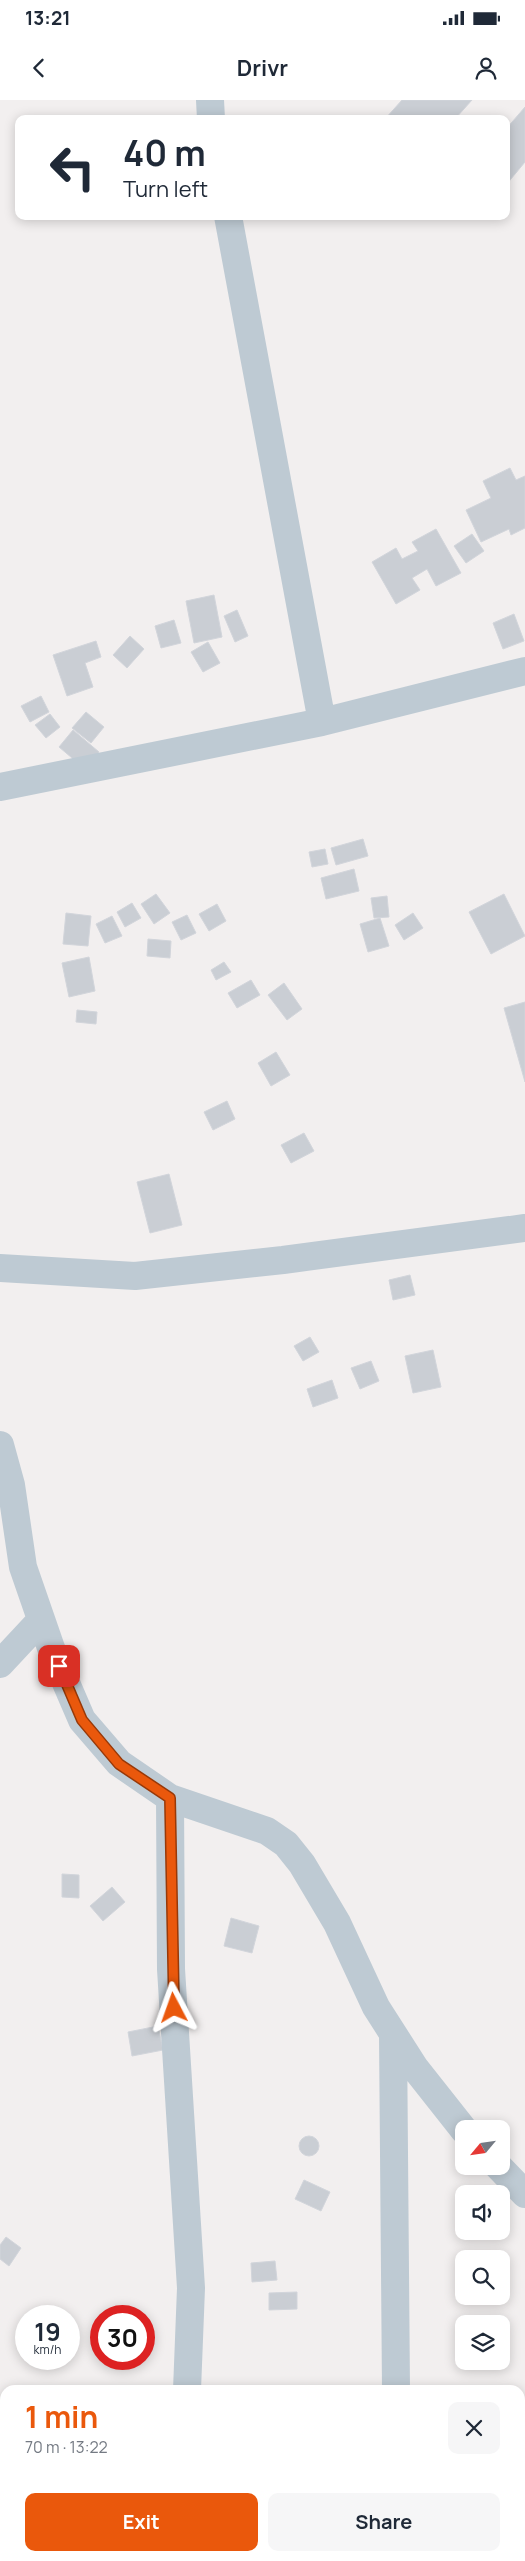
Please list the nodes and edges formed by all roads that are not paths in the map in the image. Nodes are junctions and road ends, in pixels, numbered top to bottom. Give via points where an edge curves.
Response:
1 (210, 100) edge
2 (212, 115) edge
3 (229, 220) edge
4 (525, 670) edge
5 (322, 722) junction
6 (0, 787) edge
7 (525, 1228) edge
8 (0, 1268) edge
9 (0, 1445) edge
10 (41, 1620) junction
11 (0, 1664) edge
12 (170, 1798) junction
13 (393, 2034) junction
14 (456, 2120) edge
15 (507, 2175) edge
16 (525, 2194) edge
17 (187, 2385) edge
18 (396, 2385) edge

1 - 2 street
3 - 5 street
4 - 5 street
5 - 6 street
7 - 8 street via 135,1276
9 - 10 street via 11,1485 23,1567
10 - 11 street
10 - 12 street via 82,1720 119,1764
12 - 13 street via 267,1830 286,1844 302,1864 337,1923 376,2007
12 - 17 street via 171,1968 191,2288
13 - 14 street
13 - 18 street
15 - 16 street

